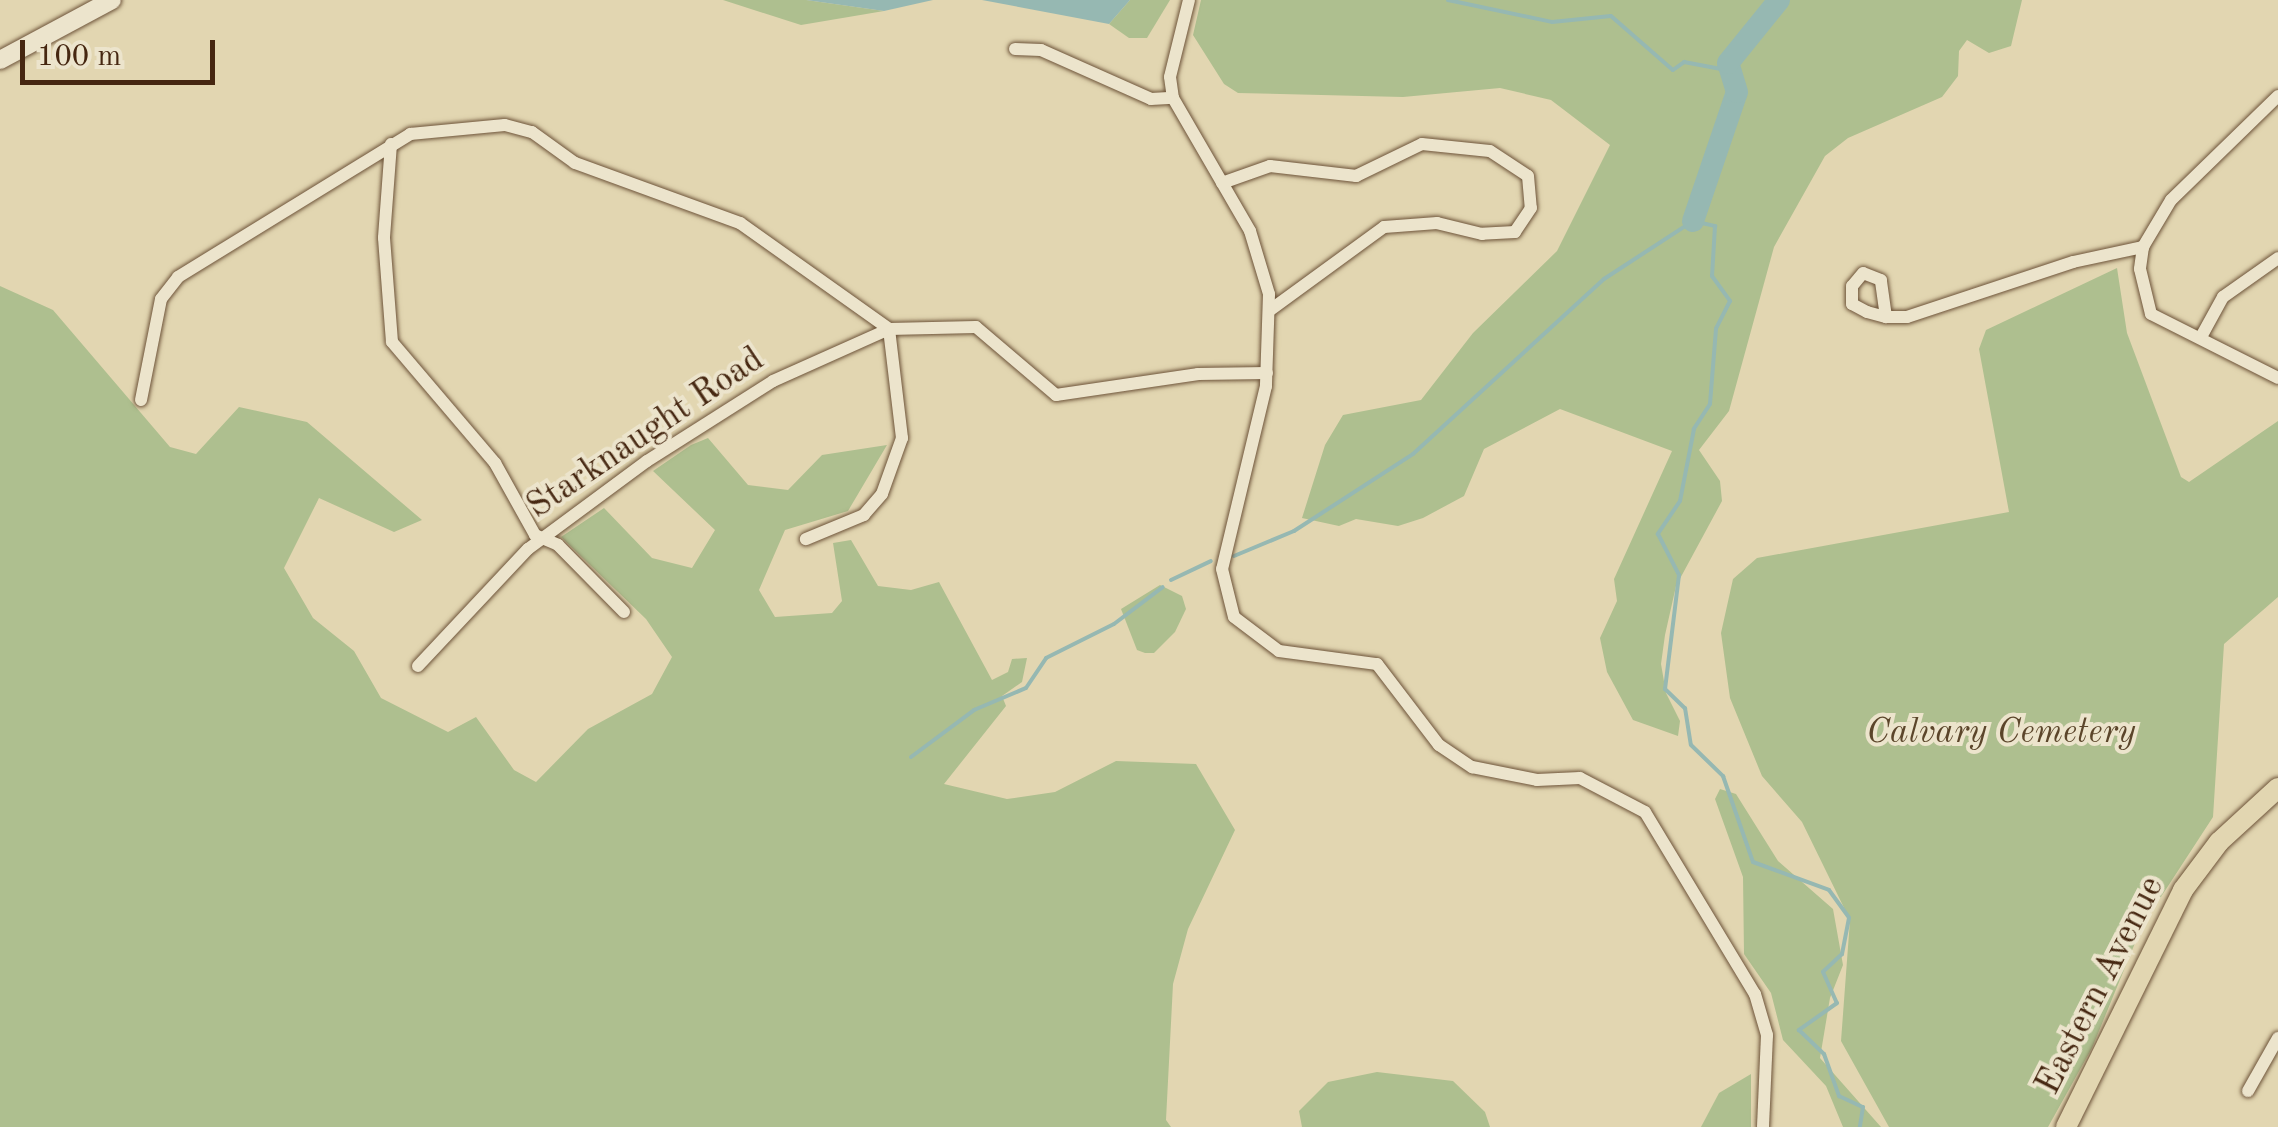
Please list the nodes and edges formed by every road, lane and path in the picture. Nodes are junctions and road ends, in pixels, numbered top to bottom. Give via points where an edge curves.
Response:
1 (112, 0) edge
2 (1189, 0) edge
3 (1015, 49) dead end
4 (0, 60) edge
5 (2278, 96) edge
6 (1172, 98) junction
7 (392, 144) junction
8 (1222, 184) junction
9 (2143, 247) junction
10 (2278, 258) edge
11 (1270, 310) junction
12 (1886, 317) dead end
13 (888, 329) junction
14 (2201, 336) junction
15 (1267, 373) junction
16 (2278, 378) edge
17 (142, 400) dead end
18 (543, 536) junction
19 (806, 539) dead end
20 (624, 612) dead end
21 (418, 666) dead end
22 (2278, 788) edge
23 (2278, 1038) edge
24 (2248, 1091) dead end
25 (1763, 1127) edge
26 (2066, 1127) edge

1 - 4 main road
2 - 6 street via 1170,77
3 - 6 street via 1041,50 1150,99
5 - 9 street via 2191,178
6 - 8 street
7 - 13 street via 410,134 521,128 575,163 740,223
7 - 17 street via 178,277 158,310
7 - 18 street via 384,238 392,342 495,463 506,492 535,535
8 - 11 street via 1250,231
8 - 11 street via 1270,166 1356,176 1422,144 1490,150 1528,176 1531,208 1515,232 1482,234 1437,222 1384,227
9 - 12 street via 2073,262 1918,315
9 - 14 street via 2140,290 2151,314
10 - 14 street via 2223,297
11 - 15 street
13 - 15 street via 976,327 1045,389 1070,396 1198,374
13 - 18 street, Starknaught Road via 734,405
13 - 19 street via 902,438 887,482 864,515
14 - 16 street via 2240,364
15 - 25 street via 1222,570 1234,618 1279,652 1378,664 1438,745 1472,767 1537,780 1580,778 1644,812 1755,994 1768,1035
18 - 20 street
18 - 21 street, Starknaught Road
22 - 26 main road, Eastern Avenue via 2219,842 2183,890
23 - 24 street

